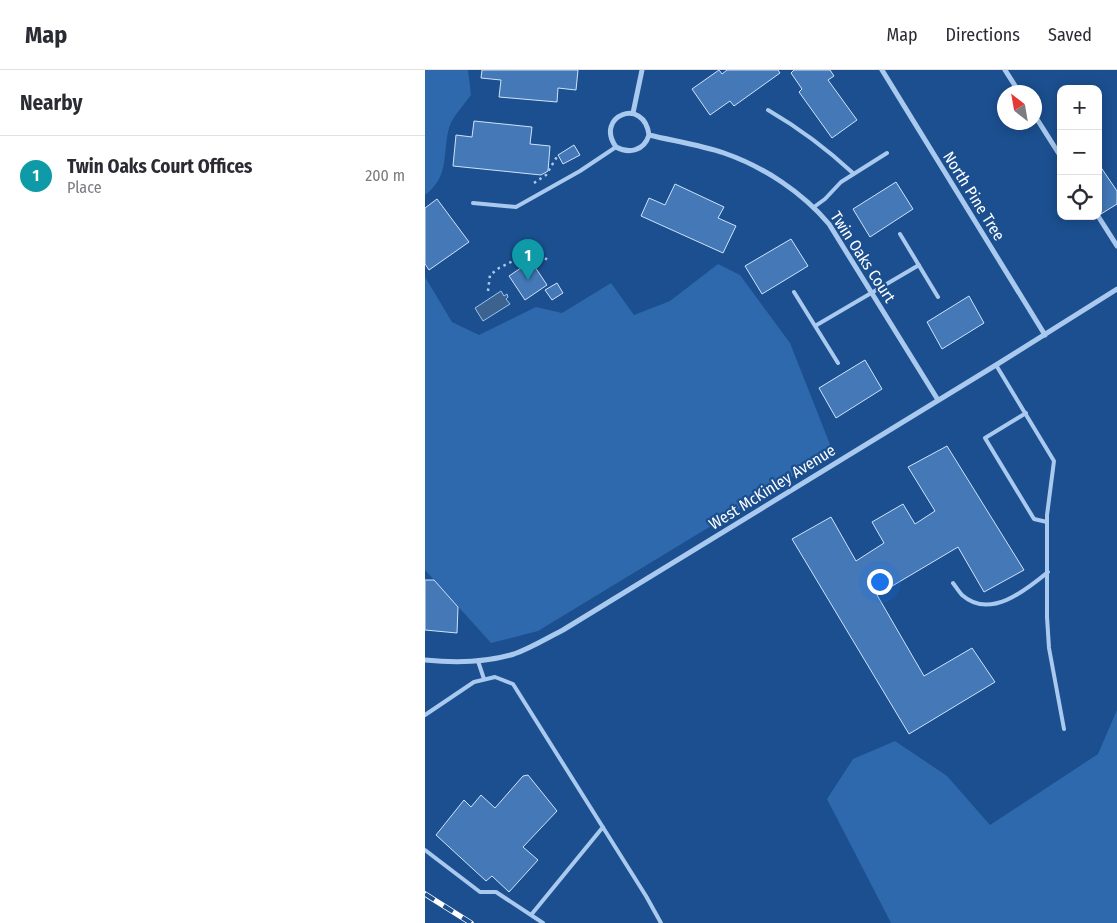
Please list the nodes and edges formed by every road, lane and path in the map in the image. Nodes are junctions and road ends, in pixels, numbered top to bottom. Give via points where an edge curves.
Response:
1 (642, 70) edge
2 (882, 70) edge
3 (1005, 70) edge
4 (1015, 85) edge
5 (768, 110) dead end
6 (633, 113) junction
7 (1042, 127) edge
8 (649, 135) junction
9 (616, 147) junction
10 (1057, 152) edge
11 (887, 153) dead end
12 (558, 155) dead end
13 (854, 174) junction
14 (534, 183) dead end
15 (473, 203) dead end
16 (814, 207) junction
17 (1101, 220) edge
18 (900, 234) dead end
19 (1117, 246) edge
20 (550, 261) dead end
21 (919, 265) junction
22 (1117, 289) edge
23 (487, 292) dead end
24 (794, 292) dead end
25 (871, 293) junction
26 (938, 297) dead end
27 (815, 326) junction
28 (1045, 335) junction
29 (838, 363) dead end
30 (997, 366) junction
31 (938, 400) junction
32 (1026, 413) junction
33 (1047, 522) junction
34 (1048, 572) junction
35 (953, 583) dead end
36 (425, 660) edge
37 (478, 661) junction
38 (484, 679) junction
39 (425, 715) edge
40 (1064, 729) dead end
41 (603, 827) junction
42 (425, 850) edge
43 (531, 915) junction
44 (543, 923) edge
45 (661, 923) edge

1 - 6 street
2 - 28 street, North Pine Tree
3 - 4 street
5 - 13 lane via 821,145
6 - 8 street via 644,120
6 - 9 street via 620,116 612,124 610,136
7 - 10 street
8 - 9 street via 646,144 633,151
8 - 16 street, Twin Oaks Court via 725,153 766,173
9 - 15 lane via 516,207
11 - 13 lane
12 - 14 path via 546,175
13 - 16 lane
16 - 25 street, Twin Oaks Court via 829,224
17 - 19 street
18 - 21 lane
20 - 23 path via 535,253 525,255 491,275
21 - 25 lane
21 - 26 lane
22 - 28 street, West McKinley Avenue
24 - 27 lane
25 - 27 lane
25 - 31 street, Twin Oaks Court
27 - 29 lane
28 - 30 street, West McKinley Avenue
30 - 31 street, West McKinley Avenue
30 - 32 lane
31 - 37 street, West McKinley Avenue via 563,630 514,654
32 - 33 lane via 1054,461
32 - 33 lane via 985,438 1034,519
33 - 34 lane
34 - 35 lane via 1029,587 994,605 977,604 962,596
34 - 40 lane via 1049,648
36 - 37 street, West McKinley Avenue
37 - 38 lane
38 - 39 lane via 465,687
38 - 41 lane via 495,677 513,684
41 - 43 lane
41 - 45 lane
42 - 43 lane via 480,892 496,892
43 - 44 lane

